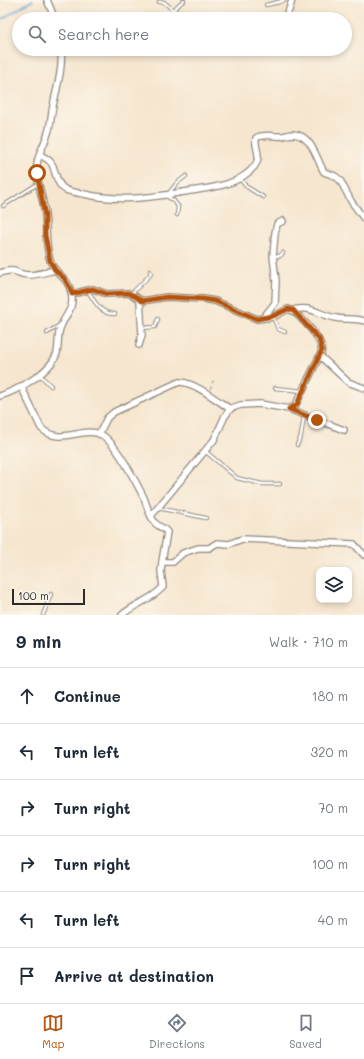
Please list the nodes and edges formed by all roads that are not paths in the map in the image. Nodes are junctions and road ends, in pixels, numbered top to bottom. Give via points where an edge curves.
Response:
1 (54, 0) edge
2 (184, 0) edge
3 (284, 0) edge
4 (292, 0) edge
5 (47, 2) edge
6 (159, 2) dead end
7 (266, 5) dead end
8 (52, 12) edge
9 (288, 12) edge
10 (61, 56) edge
11 (40, 155) junction
12 (186, 176) dead end
13 (239, 178) junction
14 (39, 183) junction
15 (166, 195) junction
16 (263, 197) dead end
17 (3, 206) dead end
18 (177, 215) dead end
19 (364, 219) edge
20 (283, 221) dead end
21 (283, 253) dead end
22 (273, 256) junction
23 (55, 270) junction
24 (150, 271) dead end
25 (0, 273) edge
26 (87, 290) junction
27 (72, 294) junction
28 (131, 294) junction
29 (140, 300) junction
30 (293, 310) junction
31 (114, 314) dead end
32 (273, 316) junction
33 (263, 318) junction
34 (158, 319) dead end
35 (364, 321) edge
36 (62, 325) junction
37 (142, 328) junction
38 (285, 332) dead end
39 (47, 333) dead end
40 (139, 345) dead end
41 (320, 356) junction
42 (39, 374) junction
43 (21, 386) junction
44 (51, 386) dead end
45 (275, 388) dead end
46 (364, 388) edge
47 (303, 391) junction
48 (0, 396) edge
49 (230, 409) junction
50 (289, 409) junction
51 (304, 415) junction
52 (344, 430) dead end
53 (99, 434) junction
54 (297, 445) dead end
55 (205, 450) junction
56 (280, 484) dead end
57 (158, 508) junction
58 (152, 516) junction
59 (206, 518) dead end
60 (364, 555) edge
61 (162, 562) junction
62 (51, 594) dead end
63 (43, 615) edge
64 (122, 615) edge

1 - 5 street
2 - 6 lane via 173,10 164,2
3 - 7 lane
4 - 9 street
5 - 8 street
10 - 11 street via 62,66 50,122
11 - 14 street via 36,165
11 - 15 street via 51,163 60,184 67,190 118,199
12 - 15 lane
13 - 15 street via 222,186
13 - 16 lane via 247,187
13 - 19 street via 253,167 258,158 256,138 261,135 296,134 310,143 324,172 340,180 351,202
14 - 17 lane
14 - 23 street via 45,216 45,235 50,261
15 - 18 lane via 178,206
20 - 22 street via 276,226
21 - 22 lane via 280,256
22 - 33 street via 275,303
23 - 25 street via 30,275 11,270
23 - 27 street via 64,278
24 - 28 lane via 151,274
26 - 27 street
26 - 28 street via 107,294
26 - 31 lane via 103,311
27 - 36 street via 70,311
28 - 29 street
29 - 33 street via 167,297 203,299 215,301 257,319
29 - 37 street
30 - 32 street via 288,309
30 - 35 street via 304,308 333,318
30 - 41 street via 319,339 322,350
32 - 33 street
32 - 38 lane via 278,330
34 - 37 lane via 155,327
36 - 39 lane
36 - 42 street via 54,360
37 - 40 street
41 - 46 street via 348,382
41 - 47 street
42 - 43 street
42 - 44 lane
43 - 48 street
43 - 53 street via 45,432 55,436 88,432
45 - 47 lane
47 - 50 street via 295,406
49 - 50 street via 241,405 260,404
49 - 53 street via 196,387 176,383 114,412 107,418
49 - 55 street via 214,440
50 - 51 street
51 - 52 street
51 - 54 lane
53 - 58 street via 114,446
55 - 56 lane via 237,478 262,484
55 - 57 street
57 - 58 street
57 - 59 lane
58 - 61 street via 155,523 168,532
60 - 61 street via 354,544 242,539 229,544 217,543 209,548 183,552 173,562
61 - 64 street via 163,587
62 - 63 lane

